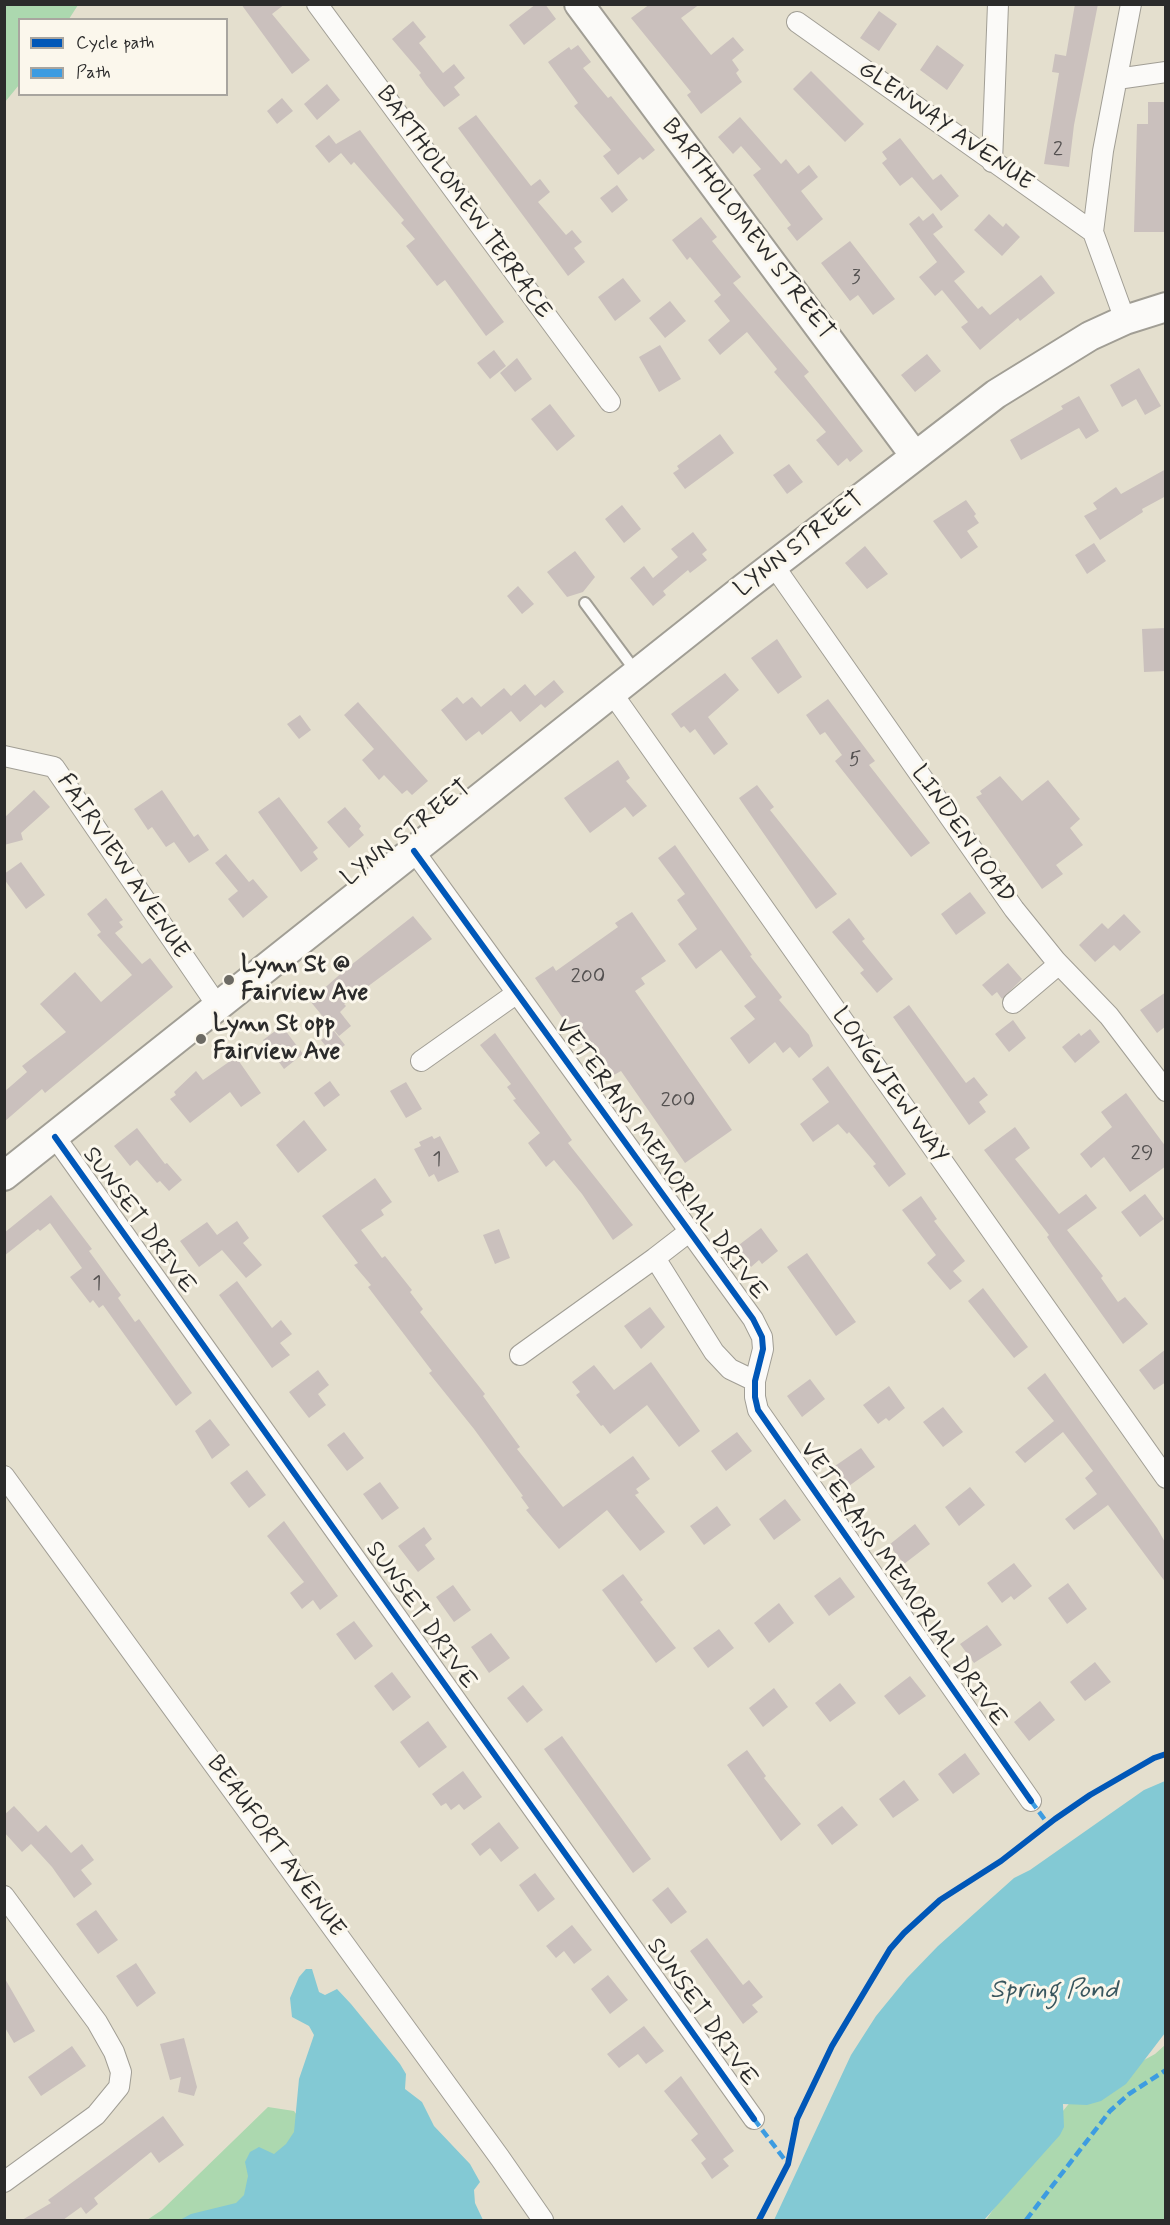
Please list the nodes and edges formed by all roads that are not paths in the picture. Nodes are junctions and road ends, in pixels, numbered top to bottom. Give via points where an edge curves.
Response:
1 (317, 4) edge
2 (579, 4) edge
3 (998, 4) edge
4 (1131, 4) edge
5 (797, 22) dead end
6 (1166, 72) edge
7 (1117, 79) junction
8 (992, 162) junction
9 (1093, 232) junction
10 (1166, 307) edge
11 (1125, 320) junction
12 (610, 402) dead end
13 (915, 456) junction
14 (774, 566) junction
15 (585, 603) dead end
16 (637, 673) junction
17 (612, 693) junction
18 (4, 756) edge
19 (414, 851) junction
20 (1059, 964) junction
21 (517, 993) junction
22 (1013, 1003) dead end
23 (219, 1008) junction
24 (421, 1060) dead end
25 (1166, 1091) edge
26 (55, 1137) junction
27 (4, 1176) edge
28 (690, 1231) junction
29 (655, 1258) junction
30 (520, 1355) dead end
31 (755, 1381) junction
32 (4, 1476) edge
33 (1166, 1478) edge
34 (1031, 1801) dead end
35 (4, 1896) edge
36 (754, 2119) dead end
37 (4, 2182) edge
38 (543, 2220) edge

1 - 12 street, BARTHOLOMEW TERRACE
2 - 13 main road, BARTHOLOMEW STREET
3 - 8 street
4 - 7 street
5 - 8 street, GLENWAY AVENUE
6 - 7 street
7 - 9 street
8 - 9 street, GLENWAY AVENUE
9 - 11 street
10 - 11 main road, LYNN STREET
11 - 13 main road, LYNN STREET via 1051,358
13 - 14 main road, LYNN STREET
14 - 16 main road, LYNN STREET
14 - 20 street, LINDEN ROAD via 992,879
15 - 16 lane
16 - 17 main road, LYNN STREET
17 - 19 main road, LYNN STREET
17 - 33 street, LONGVIEW WAY
18 - 23 street, FAIRVIEW AVENUE via 54,767
19 - 21 street, VETERANS MEMORIAL DRIVE
19 - 23 main road, LYNN STREET
20 - 22 street
20 - 25 street, LINDEN ROAD via 1109,1016
21 - 24 street
21 - 28 street, VETERANS MEMORIAL DRIVE
23 - 26 main road, LYNN STREET
26 - 27 main road, LYNN STREET
26 - 36 street, SUNSET DRIVE
28 - 29 street, VETERANS MEMORIAL DRIVE
28 - 31 street, VETERANS MEMORIAL DRIVE via 762,1337 761,1364
29 - 30 street, VETERANS MEMORIAL DRIVE
29 - 31 street via 714,1352 730,1369
31 - 34 street, VETERANS MEMORIAL DRIVE via 758,1410
32 - 38 street, BEAUFORT AVENUE
35 - 37 street via 97,2022 121,2072 119,2087 96,2115

